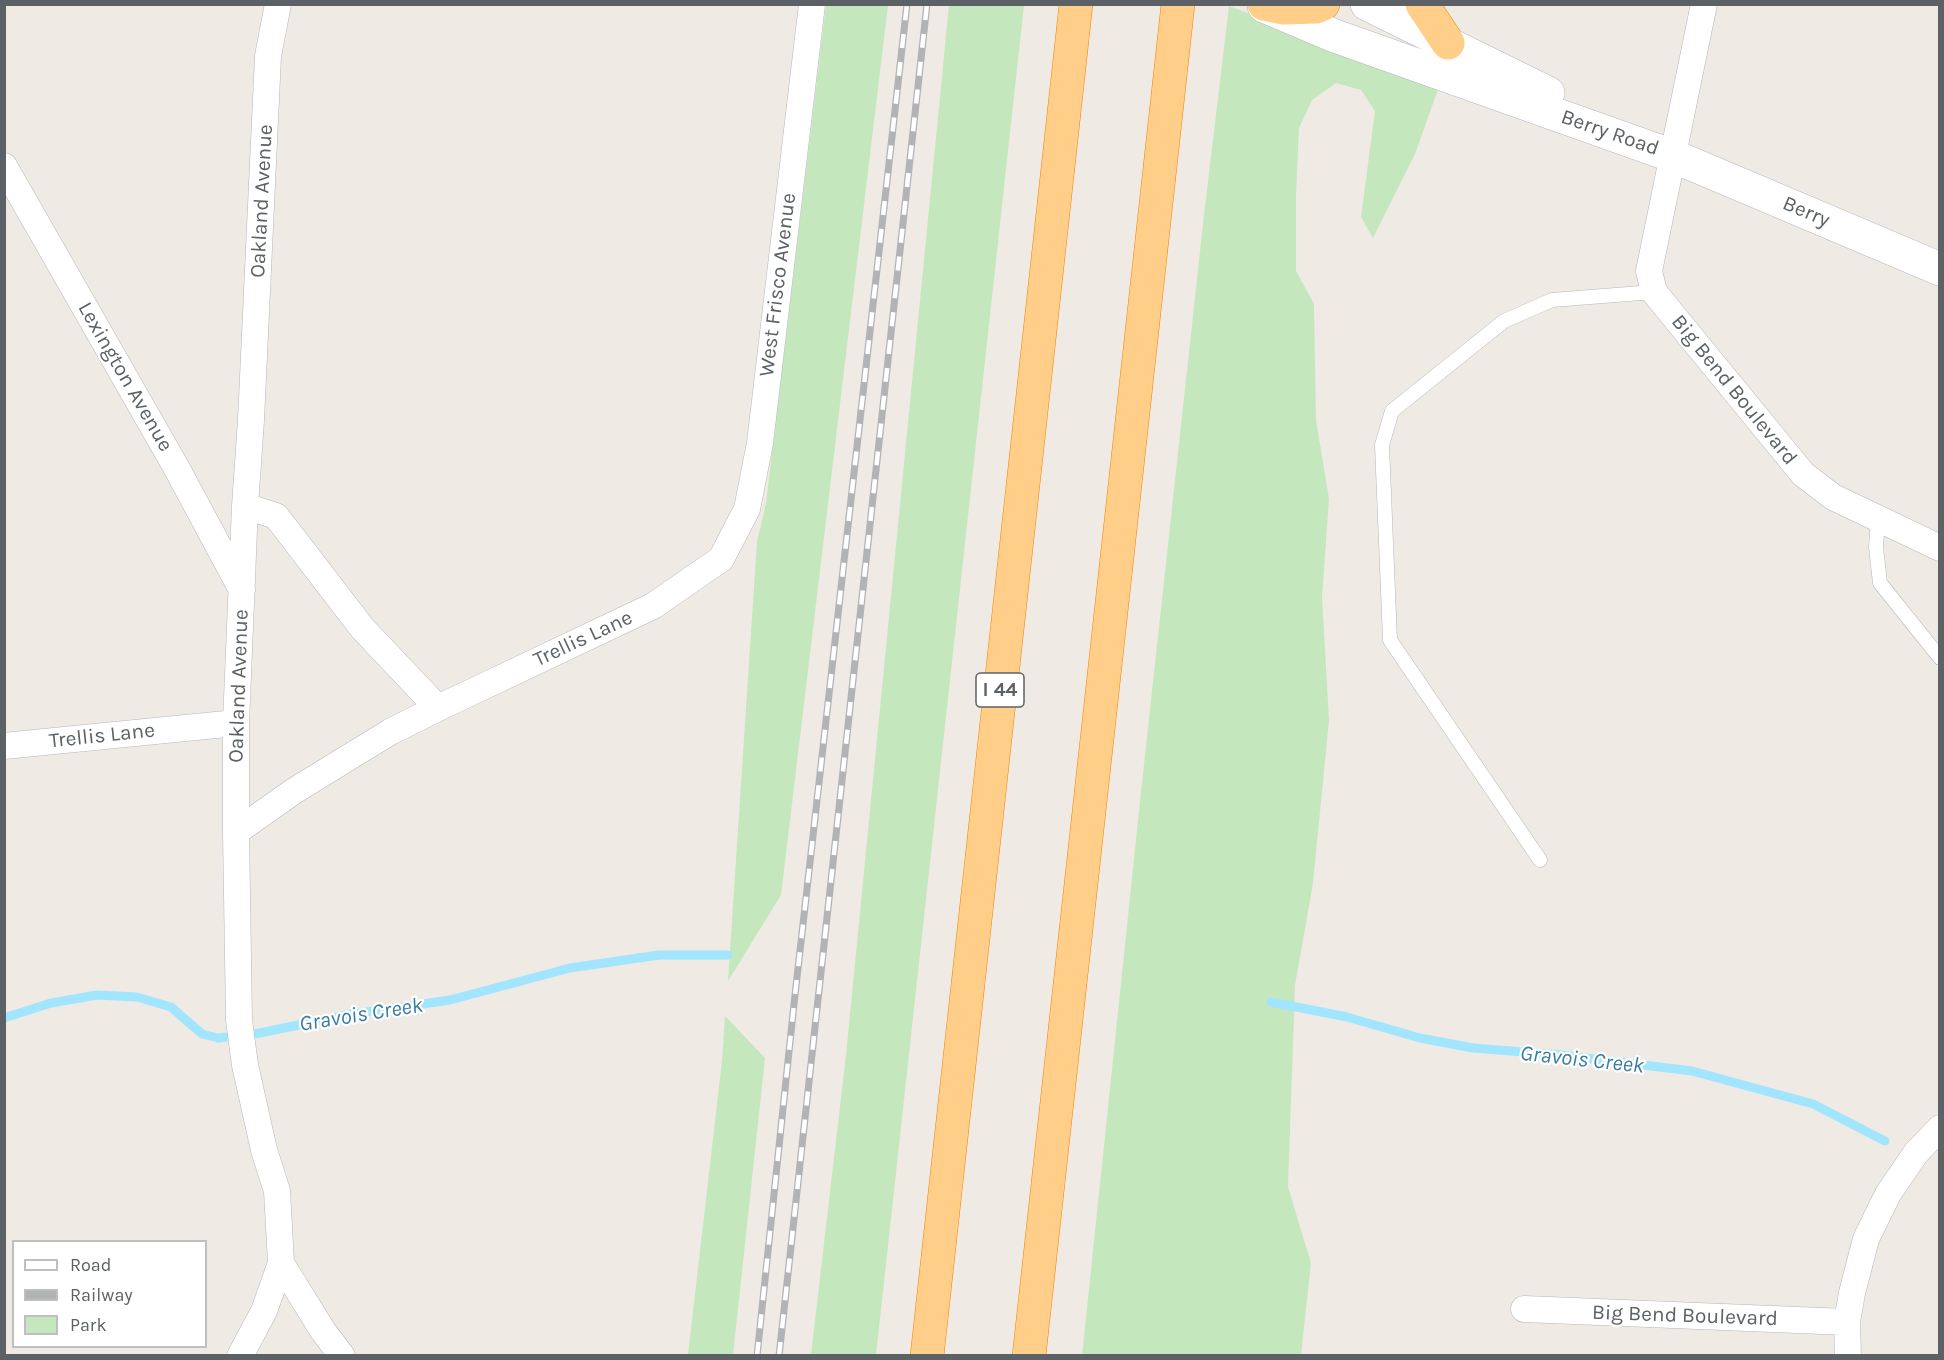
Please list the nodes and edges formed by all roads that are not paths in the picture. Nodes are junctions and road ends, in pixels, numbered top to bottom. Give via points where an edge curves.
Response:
1 (278, 4) edge
2 (812, 4) edge
3 (1178, 4) edge
4 (1261, 4) edge
5 (1323, 4) edge
6 (1367, 4) edge
7 (1422, 4) edge
8 (1704, 4) edge
9 (1075, 15) edge
10 (1448, 43) junction
11 (1674, 156) junction
12 (4, 166) edge
13 (1940, 268) edge
14 (1654, 292) junction
15 (244, 506) junction
16 (1878, 519) junction
17 (1940, 548) edge
18 (721, 560) joint
19 (242, 590) junction
20 (1940, 658) edge
21 (438, 708) junction
22 (236, 723) junction
23 (4, 746) edge
24 (236, 832) junction
25 (1540, 860) dead end
26 (1940, 1128) edge
27 (281, 1263) junction
28 (1524, 1310) dead end
29 (1847, 1322) junction
30 (240, 1356) edge
31 (342, 1356) edge
32 (927, 1356) edge
33 (1029, 1356) edge
34 (1848, 1356) edge

1 - 15 street, Oakland Avenue via 267,56
2 - 18 street, West Frisco Avenue via 760,443 747,509
3 - 33 highway
4 - 5 highway via 1284,8
4 - 11 main road, Berry Road via 1335,36
6 - 10 main road, Berry Road
7 - 10 highway
8 - 11 street
9 - 32 highway, I 44
10 - 11 main road, Berry Road
11 - 13 main road, Berry
11 - 14 street via 1649,272
12 - 19 street, Lexington Avenue
14 - 16 street, Big Bend Boulevard via 1803,474 1833,497
14 - 25 lane via 1552,300 1504,321 1392,411 1382,445 1390,640
15 - 19 street, Oakland Avenue
15 - 21 street via 276,516 363,628
16 - 17 street, Big Bend Boulevard
16 - 20 lane via 1880,583
18 - 21 street, Trellis Lane via 654,606
19 - 22 street, Oakland Avenue
21 - 24 street, Trellis Lane via 294,790
22 - 23 street, Trellis Lane
22 - 24 street, Oakland Avenue
24 - 27 street, Oakland Avenue via 239,1020 245,1065 277,1191
26 - 29 street via 1916,1153 1888,1194 1866,1239
27 - 30 street, Oakland Avenue via 264,1311
27 - 31 street
28 - 29 street, Big Bend Boulevard
29 - 34 street

